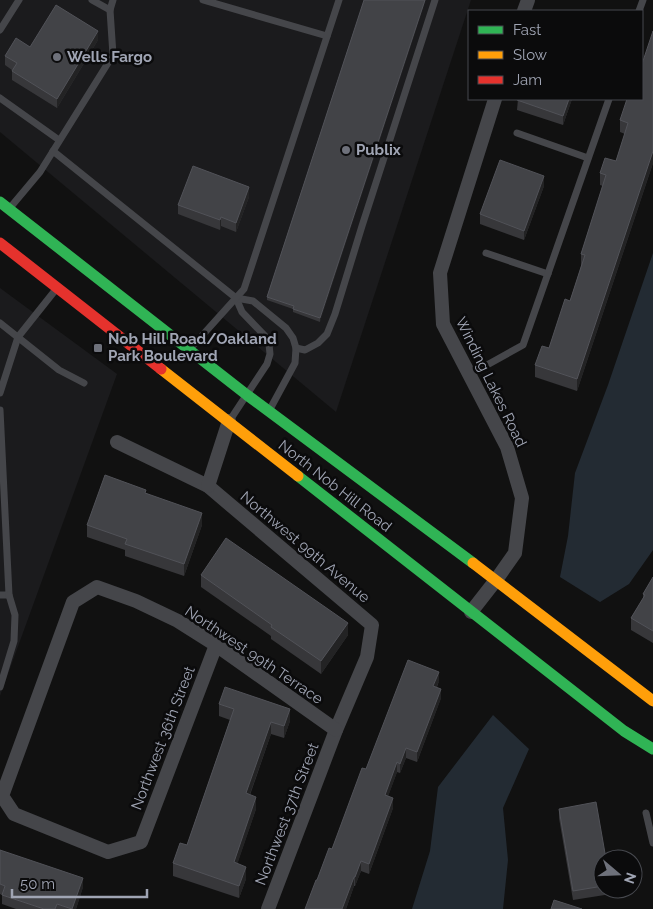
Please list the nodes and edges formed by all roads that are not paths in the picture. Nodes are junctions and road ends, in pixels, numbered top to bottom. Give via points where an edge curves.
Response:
1 (19, 0) edge
2 (92, 0) edge
3 (113, 0) edge
4 (203, 0) edge
5 (339, 0) edge
6 (435, 0) edge
7 (110, 10) junction
8 (0, 30) edge
9 (327, 36) junction
10 (0, 98) edge
11 (494, 100) edge
12 (609, 100) edge
13 (517, 133) dead end
14 (59, 140) junction
15 (53, 151) junction
16 (588, 158) junction
17 (5, 206) edge
18 (0, 243) edge
19 (486, 253) dead end
20 (548, 274) junction
21 (57, 288) junction
22 (236, 298) junction
23 (0, 323) edge
24 (18, 337) junction
25 (296, 348) junction
26 (189, 351) junction
27 (469, 375) junction
28 (84, 384) dead end
29 (0, 392) edge
30 (247, 395) junction
31 (0, 410) edge
32 (269, 412) junction
33 (229, 421) junction
34 (117, 442) dead end
35 (208, 486) junction
36 (496, 580) junction
37 (0, 595) edge
38 (9, 595) junction
39 (471, 612) junction
40 (216, 645) junction
41 (0, 687) edge
42 (653, 700) edge
43 (336, 730) junction
44 (653, 749) edge
45 (646, 813) dead end
46 (141, 842) joint
47 (653, 843) edge
48 (268, 909) edge

1 - 8 lane
2 - 7 lane
3 - 7 lane
4 - 9 lane
5 - 9 lane
6 - 25 lane via 335,314 327,334 318,343 305,350
7 - 14 lane via 113,55
9 - 22 lane via 244,289
10 - 14 lane
11 - 27 street, Winding Lakes Road via 440,272 443,324
12 - 16 lane
13 - 16 lane
14 - 15 lane
15 - 17 lane via 40,172
15 - 22 lane
16 - 20 lane
17 - 26 main road, North Nob Hill Road
18 - 21 main road, North Nob Hill Road
19 - 20 lane
20 - 27 lane via 524,345
21 - 24 lane
21 - 33 main road, North Nob Hill Road
22 - 25 lane via 253,301 286,328
22 - 26 lane
22 - 30 lane via 242,312 266,336 269,344 267,364
23 - 24 lane
24 - 28 lane via 59,370
24 - 29 lane
25 - 32 lane via 295,363
26 - 30 main road, North Nob Hill Road
27 - 36 street, Winding Lakes Road via 507,447 522,498 515,553
30 - 32 main road, North Nob Hill Road
30 - 33 lane
31 - 38 lane
32 - 36 main road, North Nob Hill Road
33 - 35 street
33 - 39 main road, North Nob Hill Road
34 - 35 street, Northwest 99th Avenue
35 - 43 street, Northwest 99th Avenue via 372,625 367,657
36 - 39 street, Winding Lakes Road
36 - 42 main road, North Nob Hill Road
37 - 38 lane
38 - 41 lane via 16,615 14,642
39 - 44 main road, North Nob Hill Road via 624,731
40 - 43 street, Northwest 99th Terrace
40 - 46 street, Northwest 36th Street
40 - 46 street, Northwest 99th Terrace via 178,621 97,587 73,602 2,796 14,814 108,852
43 - 48 street, Northwest 37th Street
45 - 47 lane

